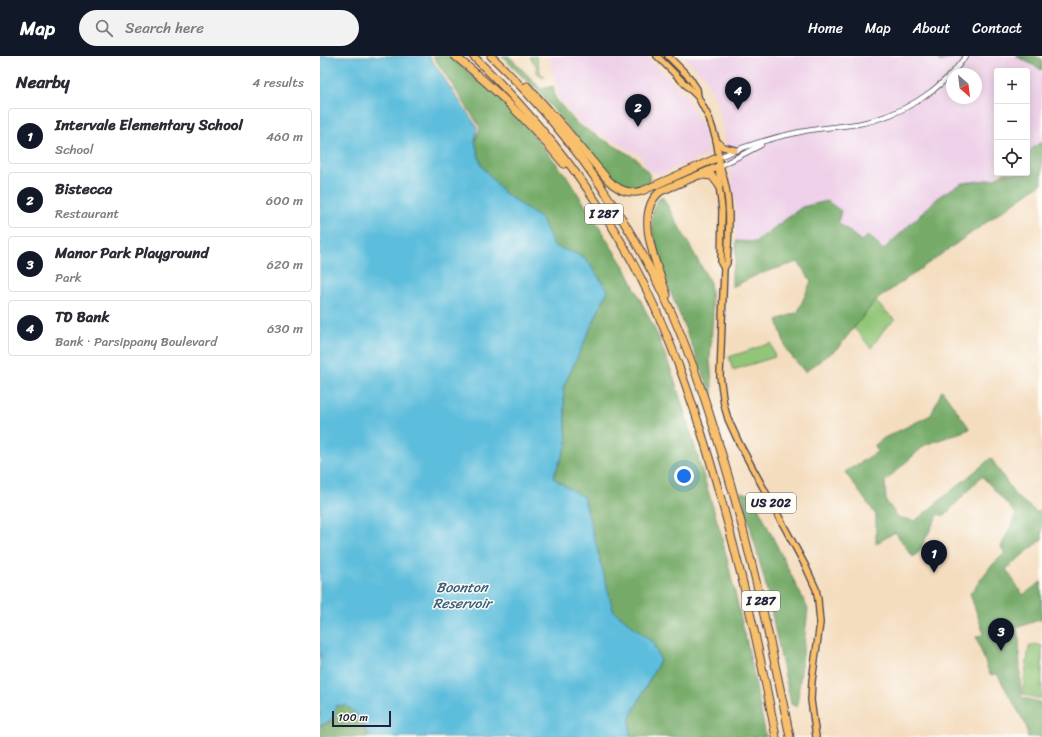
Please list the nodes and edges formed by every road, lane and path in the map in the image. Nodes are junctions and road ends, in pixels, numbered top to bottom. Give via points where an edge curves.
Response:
1 (455, 56) edge
2 (473, 56) edge
3 (491, 56) edge
4 (497, 56) edge
5 (657, 56) edge
6 (668, 56) edge
7 (966, 56) edge
8 (698, 97) junction
9 (716, 139) junction
10 (768, 141) junction
11 (735, 150) junction
12 (719, 157) junction
13 (720, 166) junction
14 (698, 175) junction
15 (719, 185) junction
16 (625, 249) junction
17 (724, 268) junction
18 (683, 341) junction
19 (776, 737) edge
20 (790, 737) edge
21 (816, 737) edge

1 - 16 highway via 499,93 545,141 572,174
2 - 16 highway, I 287 via 513,96 555,145 587,188
3 - 18 highway, I 287 via 553,123 608,196 650,270
4 - 12 highway via 534,93 608,180 618,188 631,192 642,191
5 - 8 main road, US 202
6 - 8 main road, US 202 via 690,77 697,89
7 - 10 street via 938,86 897,112 868,122 799,132
8 - 9 main road, US 202
9 - 11 main road via 723,147
9 - 12 main road, US 202
10 - 11 street
10 - 13 street
11 - 12 street
12 - 13 main road, US 202
13 - 14 highway
13 - 15 main road, US 202
13 - 17 main road, US 202 via 726,185 729,212 727,264
14 - 15 highway via 712,176
14 - 18 highway via 658,193 651,203 648,216 648,232 653,254
15 - 17 main road, US 202 via 722,210 721,263
16 - 19 highway, I 287 via 667,334 701,429 751,616
17 - 21 main road, US 202 via 720,376 728,419 816,589 820,623 812,713
18 - 20 highway, I 287 via 715,432 743,529 769,634

